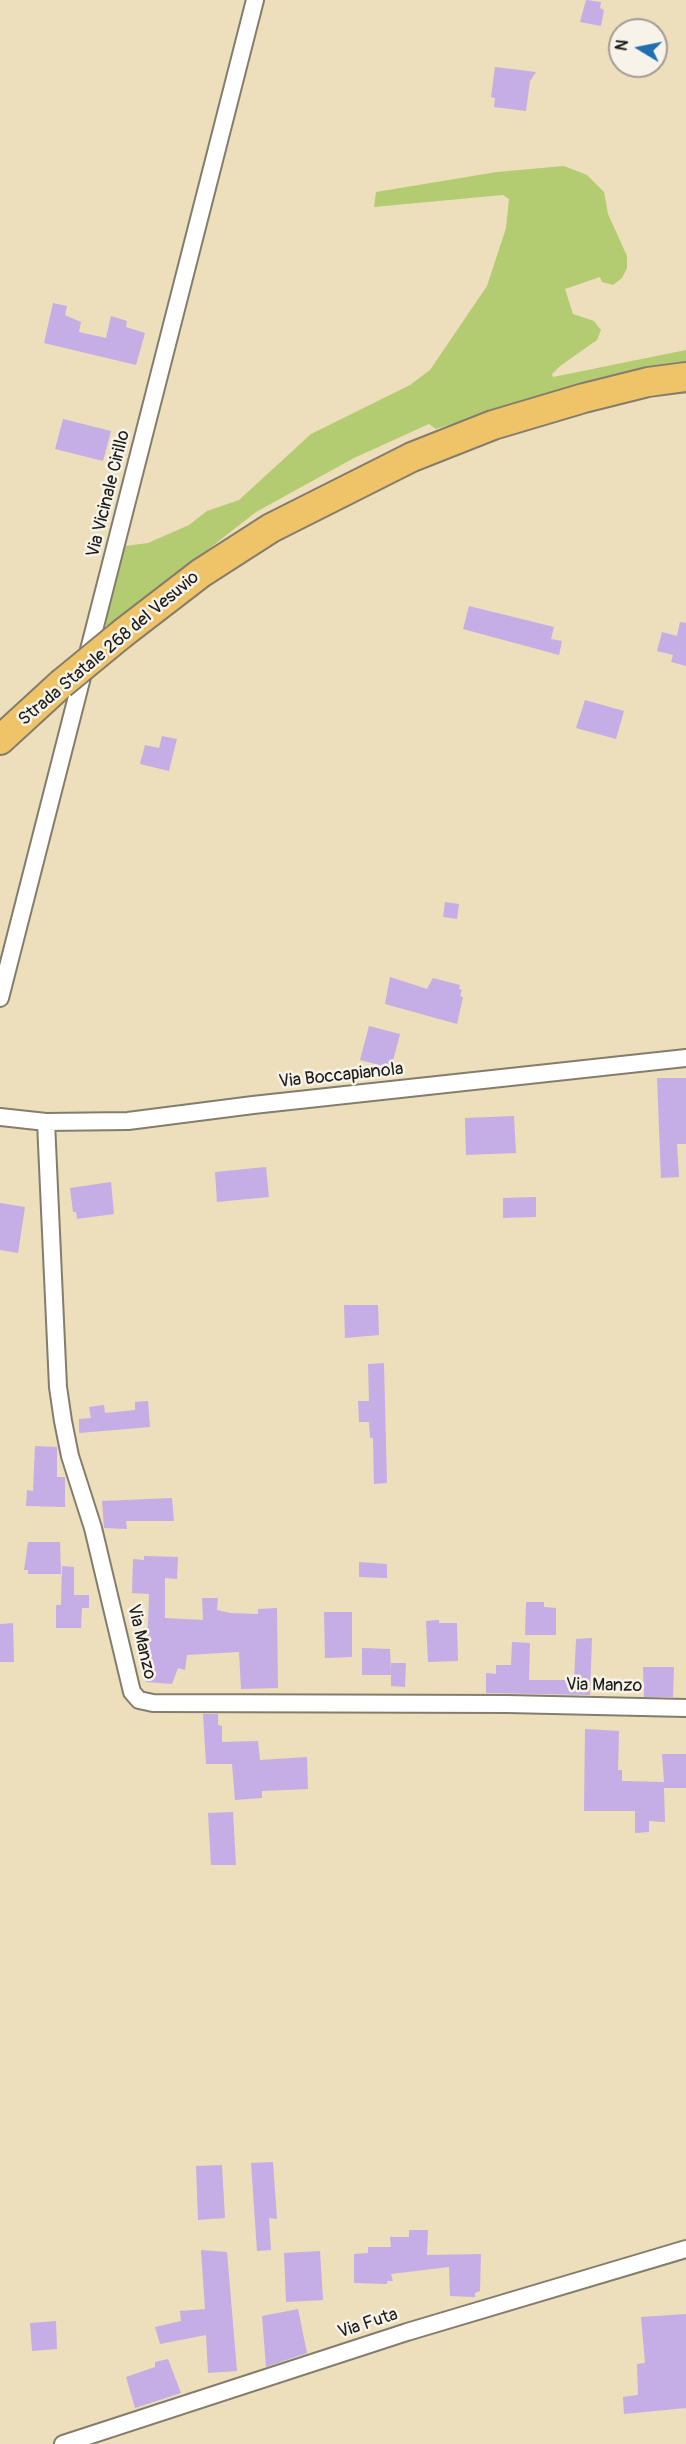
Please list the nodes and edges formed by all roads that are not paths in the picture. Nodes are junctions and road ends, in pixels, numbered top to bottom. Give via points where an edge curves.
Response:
1 (255, 0) edge
2 (686, 377) edge
3 (0, 740) edge
4 (0, 998) edge
5 (686, 1058) edge
6 (0, 1117) edge
7 (46, 1122) junction
8 (686, 1708) edge
9 (686, 2249) edge
10 (63, 2444) edge

1 - 4 street, Via Vicinale Cirillo
2 - 3 highway, Strada Statale 268 del Vesuvio, bridge via 648,382 493,424 412,456 271,528 201,573 123,633
5 - 7 street, Via Boccapianola via 128,1121
6 - 7 street, Via Boccapianola
7 - 8 street, Via Manzo via 58,1387 63,1421 132,1692 139,1700
9 - 10 street, Via Futa via 406,2332

